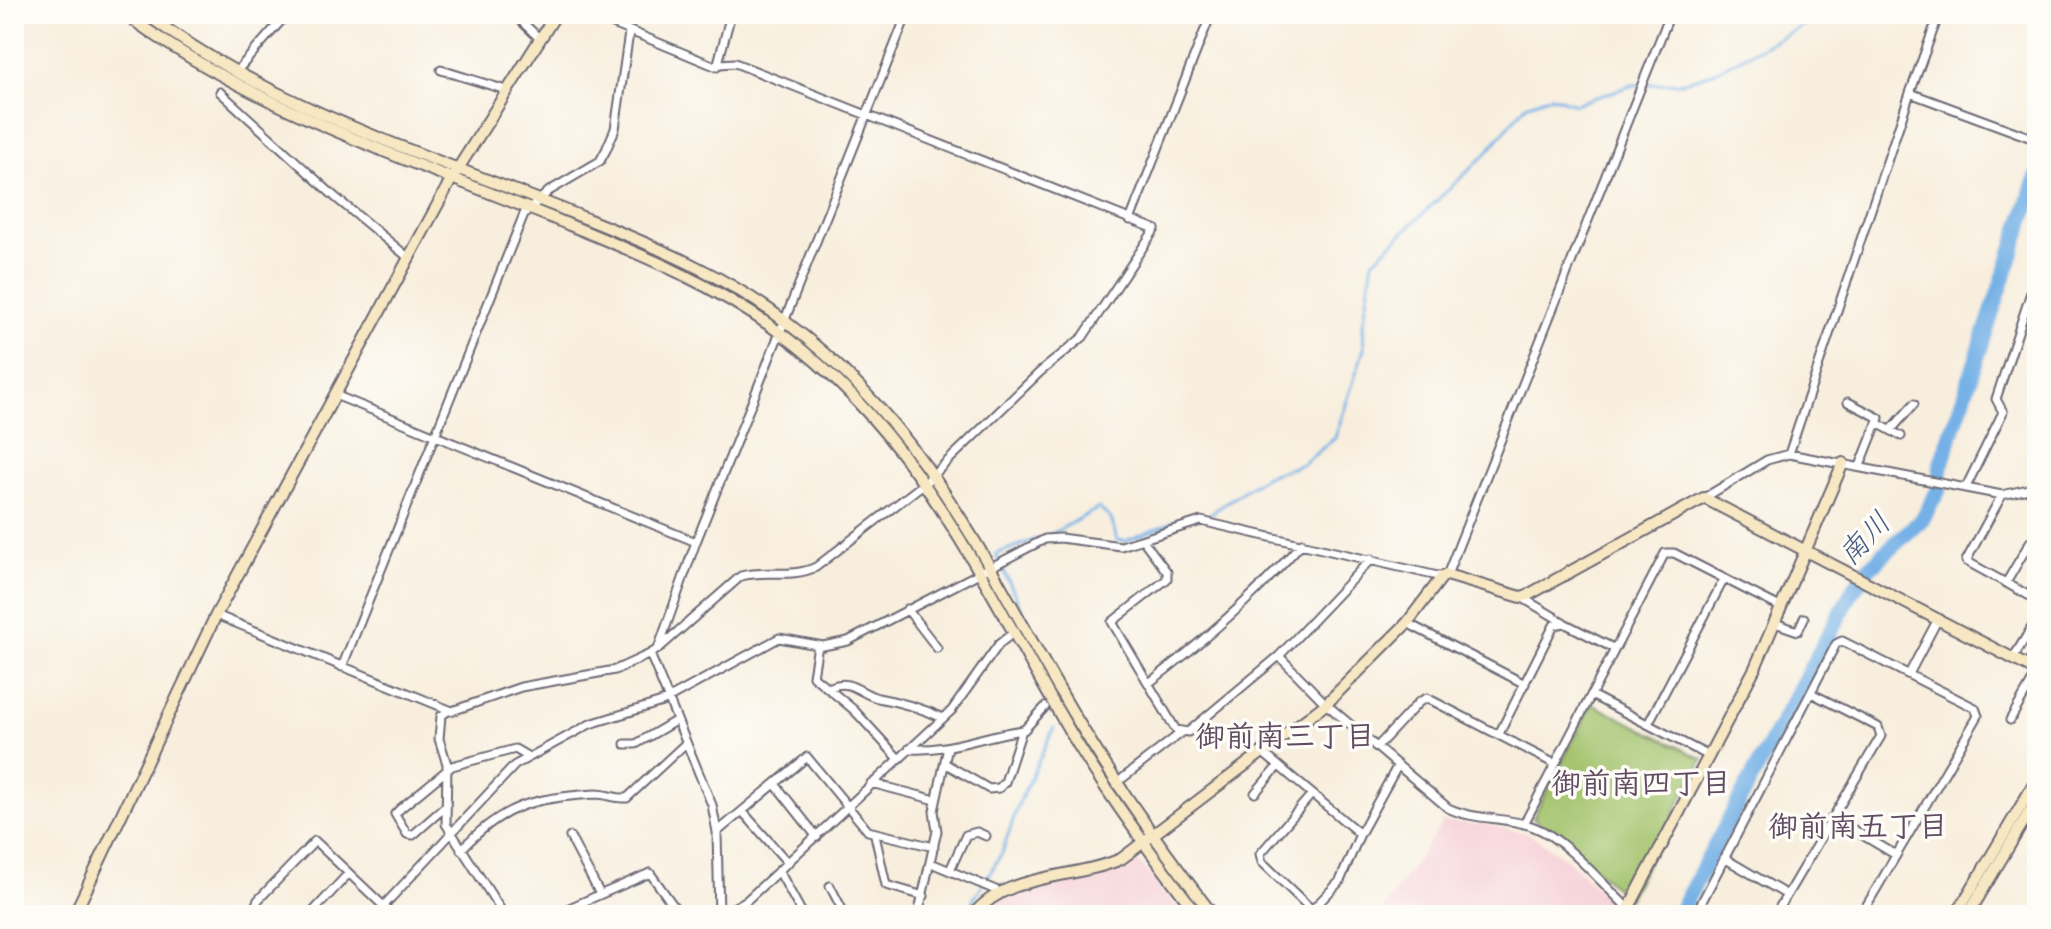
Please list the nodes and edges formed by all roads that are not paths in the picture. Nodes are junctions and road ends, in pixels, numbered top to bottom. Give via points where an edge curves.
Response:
1 (125, 14) edge
2 (146, 14) edge
3 (287, 14) edge
4 (514, 14) edge
5 (556, 14) edge
6 (589, 14) edge
7 (731, 14) edge
8 (907, 14) edge
9 (1211, 14) edge
10 (1670, 14) edge
11 (1939, 14) edge
12 (629, 33) junction
13 (539, 38) junction
14 (719, 64) junction
15 (441, 70) dead end
16 (236, 72) junction
17 (228, 80) junction
18 (506, 90) junction
19 (220, 92) dead end
20 (1910, 93) junction
21 (867, 115) junction
22 (2037, 140) edge
23 (455, 173) junction
24 (541, 200) junction
25 (530, 208) junction
26 (1130, 220) junction
27 (409, 258) junction
28 (2037, 274) edge
29 (785, 321) junction
30 (781, 333) junction
31 (335, 395) junction
32 (1848, 402) dead end
33 (1914, 404) dead end
34 (1877, 423) junction
35 (1891, 430) junction
36 (436, 436) junction
37 (1901, 436) dead end
38 (1789, 454) junction
39 (1843, 463) junction
40 (1860, 466) junction
41 (930, 478) junction
42 (1962, 486) junction
43 (2037, 487) edge
44 (2002, 495) junction
45 (1704, 498) junction
46 (1143, 540) junction
47 (696, 542) junction
48 (2030, 542) dead end
49 (1302, 543) junction
50 (1806, 550) junction
51 (1371, 559) junction
52 (990, 567) junction
53 (980, 572) junction
54 (1445, 576) junction
55 (1724, 579) junction
56 (2006, 583) junction
57 (1521, 597) junction
58 (2037, 600) edge
59 (1782, 608) junction
60 (907, 609) junction
61 (216, 615) junction
62 (1804, 618) dead end
63 (1938, 619) junction
64 (2037, 619) edge
65 (1407, 623) junction
66 (1564, 623) junction
67 (1775, 623) junction
68 (1013, 633) junction
69 (818, 645) junction
70 (937, 648) dead end
71 (658, 649) junction
72 (1615, 649) junction
73 (650, 654) junction
74 (1279, 656) junction
75 (2013, 658) junction
76 (342, 667) junction
77 (2037, 672) edge
78 (1909, 674) junction
79 (1149, 683) junction
80 (1525, 684) junction
81 (831, 687) junction
82 (1811, 693) junction
83 (1591, 695) junction
84 (668, 699) junction
85 (1326, 704) junction
86 (1045, 707) dead end
87 (448, 711) junction
88 (943, 718) junction
89 (677, 720) junction
90 (2010, 720) dead end
91 (1648, 724) junction
92 (1022, 730) junction
93 (1182, 732) junction
94 (1499, 734) junction
95 (686, 743) junction
96 (625, 744) dead end
97 (948, 747) junction
98 (1377, 747) junction
99 (909, 749) junction
100 (1262, 752) junction
101 (527, 756) junction
102 (1709, 756) junction
103 (898, 758) junction
104 (946, 764) junction
105 (1555, 764) junction
106 (1398, 765) junction
107 (1278, 766) junction
108 (447, 769) junction
109 (1123, 778) dead end
110 (2037, 779) edge
111 (871, 783) junction
112 (775, 784) junction
113 (1255, 793) dead end
114 (1311, 795) junction
115 (2037, 799) edge
116 (936, 800) junction
117 (446, 806) junction
118 (848, 807) junction
119 (743, 812) junction
120 (1832, 817) junction
121 (1524, 824) junction
122 (717, 832) junction
123 (1360, 834) junction
124 (875, 835) junction
125 (450, 836) junction
126 (986, 836) dead end
127 (570, 837) dead end
128 (817, 837) junction
129 (1148, 838) junction
130 (934, 847) junction
131 (461, 850) junction
132 (1896, 855) junction
133 (1724, 858) junction
134 (788, 863) junction
135 (931, 863) junction
136 (950, 870) junction
137 (779, 871) junction
138 (348, 874) junction
139 (830, 886) dead end
140 (998, 891) junction
141 (600, 894) junction
142 (1787, 895) junction
143 (924, 896) junction
144 (384, 906) junction
145 (1627, 912) edge
146 (1310, 913) edge
147 (74, 915) edge
148 (251, 915) edge
149 (310, 915) edge
150 (375, 915) edge
151 (393, 915) edge
152 (504, 915) edge
153 (556, 915) edge
154 (680, 915) edge
155 (720, 915) edge
156 (803, 915) edge
157 (845, 915) edge
158 (918, 915) edge
159 (973, 915) edge
160 (1198, 915) edge
161 (1213, 915) edge
162 (1695, 915) edge
163 (1775, 915) edge
164 (1861, 915) edge
165 (1956, 915) edge
166 (1968, 915) edge

1 - 17 street
2 - 16 street
3 - 16 street
4 - 13 street
5 - 13 street
6 - 12 street
7 - 14 street
8 - 21 street
9 - 26 street
10 - 54 street
11 - 20 street
12 - 14 street
12 - 24 street via 615,129 606,150 600,161
13 - 18 street
14 - 21 street via 735,63
15 - 18 street
16 - 17 street
16 - 23 street
17 - 23 street via 317,124
18 - 23 street
19 - 27 street
20 - 22 street
20 - 38 street
21 - 26 street
21 - 29 street
23 - 24 street
23 - 25 street
23 - 27 street
24 - 25 street
24 - 29 street via 671,253
25 - 30 street via 666,264
25 - 36 street
26 - 41 street via 1155,229 1083,337
27 - 31 street
28 - 42 street via 1995,402 2003,412
29 - 30 street
29 - 41 street via 867,392
30 - 41 street via 858,401
30 - 47 street
31 - 36 street
31 - 61 street
32 - 34 street via 1879,418
33 - 35 street
34 - 35 street
34 - 40 street
35 - 37 street
36 - 47 street
36 - 76 street
38 - 39 street
38 - 45 street via 1767,460
39 - 40 street
39 - 50 street
40 - 42 street
41 - 52 street
41 - 53 street
41 - 71 street via 816,567 800,575 741,576
42 - 44 street
43 - 44 street
44 - 56 street via 1966,561
45 - 50 street
45 - 57 street
46 - 49 street via 1196,521
46 - 52 street via 1121,546 1045,539
46 - 79 street via 1167,579 1112,622
47 - 71 street
48 - 56 street
49 - 51 street
49 - 79 street via 1257,593
50 - 59 street
50 - 63 street
51 - 54 street
51 - 74 street
52 - 53 street
52 - 129 street
53 - 60 street
53 - 68 street
54 - 57 street
54 - 65 street
55 - 59 street
55 - 72 street via 1665,553
55 - 91 street
56 - 58 street
57 - 66 street
59 - 67 street
60 - 69 street via 848,641
60 - 70 street
61 - 76 street
61 - 147 street
62 - 67 street via 1798,631
63 - 75 street
63 - 78 street
64 - 75 street
65 - 80 street
65 - 85 street
66 - 72 street
66 - 80 street via 1554,625
67 - 102 street
68 - 88 street
68 - 129 street via 1067,726
69 - 81 street via 813,676
69 - 84 street via 779,638
71 - 73 street
72 - 83 street
73 - 84 street
73 - 87 street via 601,674 521,687
74 - 85 street
74 - 93 street
75 - 77 street
76 - 87 street
77 - 90 street
78 - 82 street via 1839,642
78 - 132 street via 1975,708 1978,716
79 - 93 street
80 - 94 street
81 - 88 street via 852,685
81 - 103 street
82 - 120 street via 1878,727 1881,734
82 - 133 street
83 - 91 street
83 - 105 street
84 - 89 street
84 - 101 street via 590,724
85 - 98 street
85 - 100 street
86 - 92 street
87 - 108 street via 441,716 439,730
88 - 99 street
89 - 95 street
89 - 96 street via 636,744
91 - 102 street
92 - 97 street
92 - 104 street via 999,788 989,789
93 - 109 street
94 - 98 street via 1427,698
94 - 105 street
95 - 122 street via 712,805
95 - 131 street via 627,798 577,795 517,807 487,823
97 - 99 street
97 - 104 street
98 - 106 street
99 - 103 street
100 - 107 street
100 - 129 street
101 - 108 street via 517,749 493,752
101 - 125 street
102 - 145 street
103 - 111 street
104 - 116 street
105 - 121 street
106 - 121 street via 1454,811
106 - 123 street
107 - 113 street
107 - 114 street
108 - 117 street
108 - 117 street via 395,814 396,821 413,835
110 - 165 street
111 - 116 street
111 - 118 street
112 - 118 street via 807,757
112 - 119 street
112 - 128 street
114 - 123 street
114 - 146 street via 1260,854
115 - 166 street
116 - 130 street
117 - 125 street
118 - 124 street
118 - 128 street
119 - 122 street
119 - 134 street
120 - 132 street
120 - 142 street
121 - 145 street via 1555,839
122 - 155 street
123 - 146 street via 1340,881
124 - 130 street
124 - 143 street via 886,885
125 - 131 street
125 - 144 street
126 - 136 street via 966,835
127 - 141 street
128 - 134 street
129 - 140 street via 1101,867
129 - 160 street
129 - 161 street
130 - 135 street
131 - 152 street
132 - 164 street
133 - 142 street
133 - 162 street
134 - 137 street
135 - 136 street
135 - 143 street
136 - 140 street
137 - 155 street via 747,900
137 - 156 street
138 - 144 street
138 - 148 street via 315,841 258,900
138 - 149 street
139 - 157 street
140 - 159 street
141 - 153 street
141 - 154 street via 650,873
142 - 163 street
143 - 158 street
144 - 150 street
144 - 151 street

